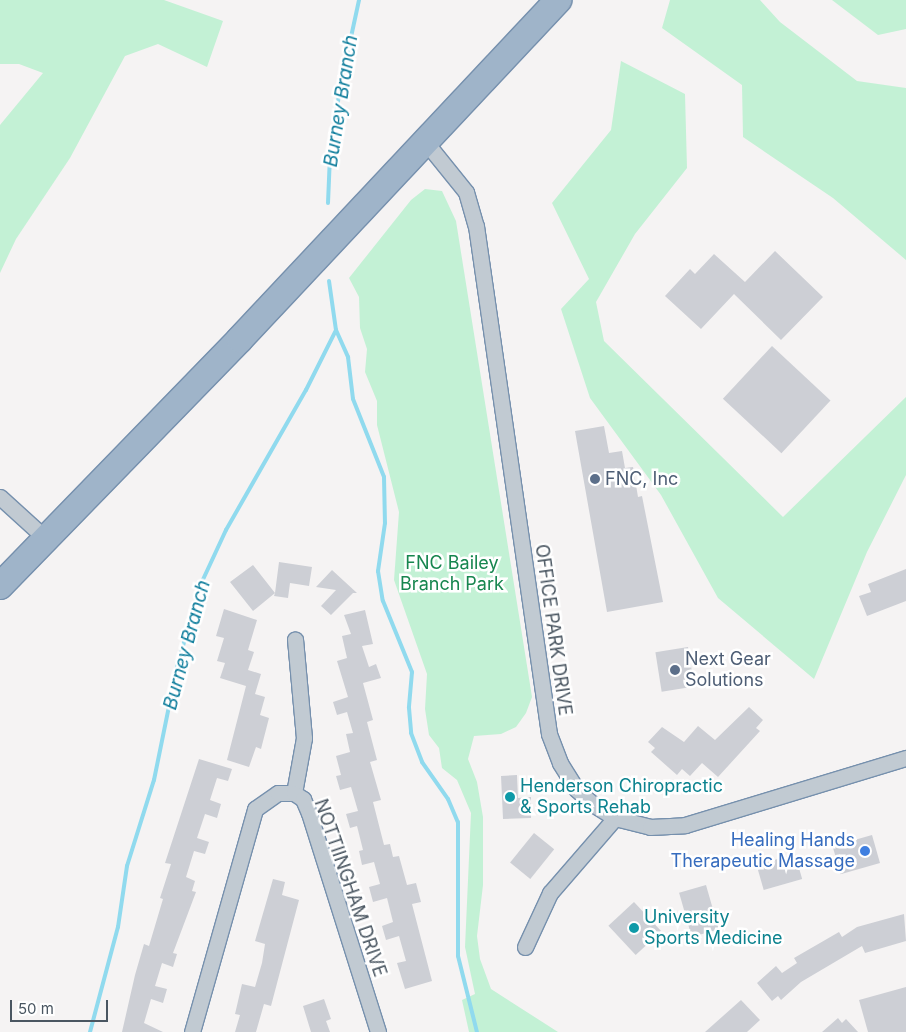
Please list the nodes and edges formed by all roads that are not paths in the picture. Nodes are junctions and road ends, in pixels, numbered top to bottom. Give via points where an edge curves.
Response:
1 (558, 0) edge
2 (424, 140) junction
3 (0, 497) edge
4 (45, 538) junction
5 (0, 586) edge
6 (295, 639) dead end
7 (906, 758) edge
8 (294, 793) junction
9 (615, 818) junction
10 (524, 946) dead end
11 (192, 1032) edge
12 (378, 1032) edge

1 - 2 highway
2 - 4 highway via 240,339
2 - 9 street, OFFICE PARK DRIVE via 466,192 476,226 549,734 560,763 576,789
3 - 4 street
4 - 5 highway
6 - 8 street via 304,738
7 - 9 street, OFFICE PARK DRIVE via 686,825 650,827
8 - 11 street, NOTTIINGHAM DRIVE via 278,793 255,809
8 - 12 street, NOTTIINGHAM DRIVE via 303,800 309,813
9 - 10 street via 550,893

